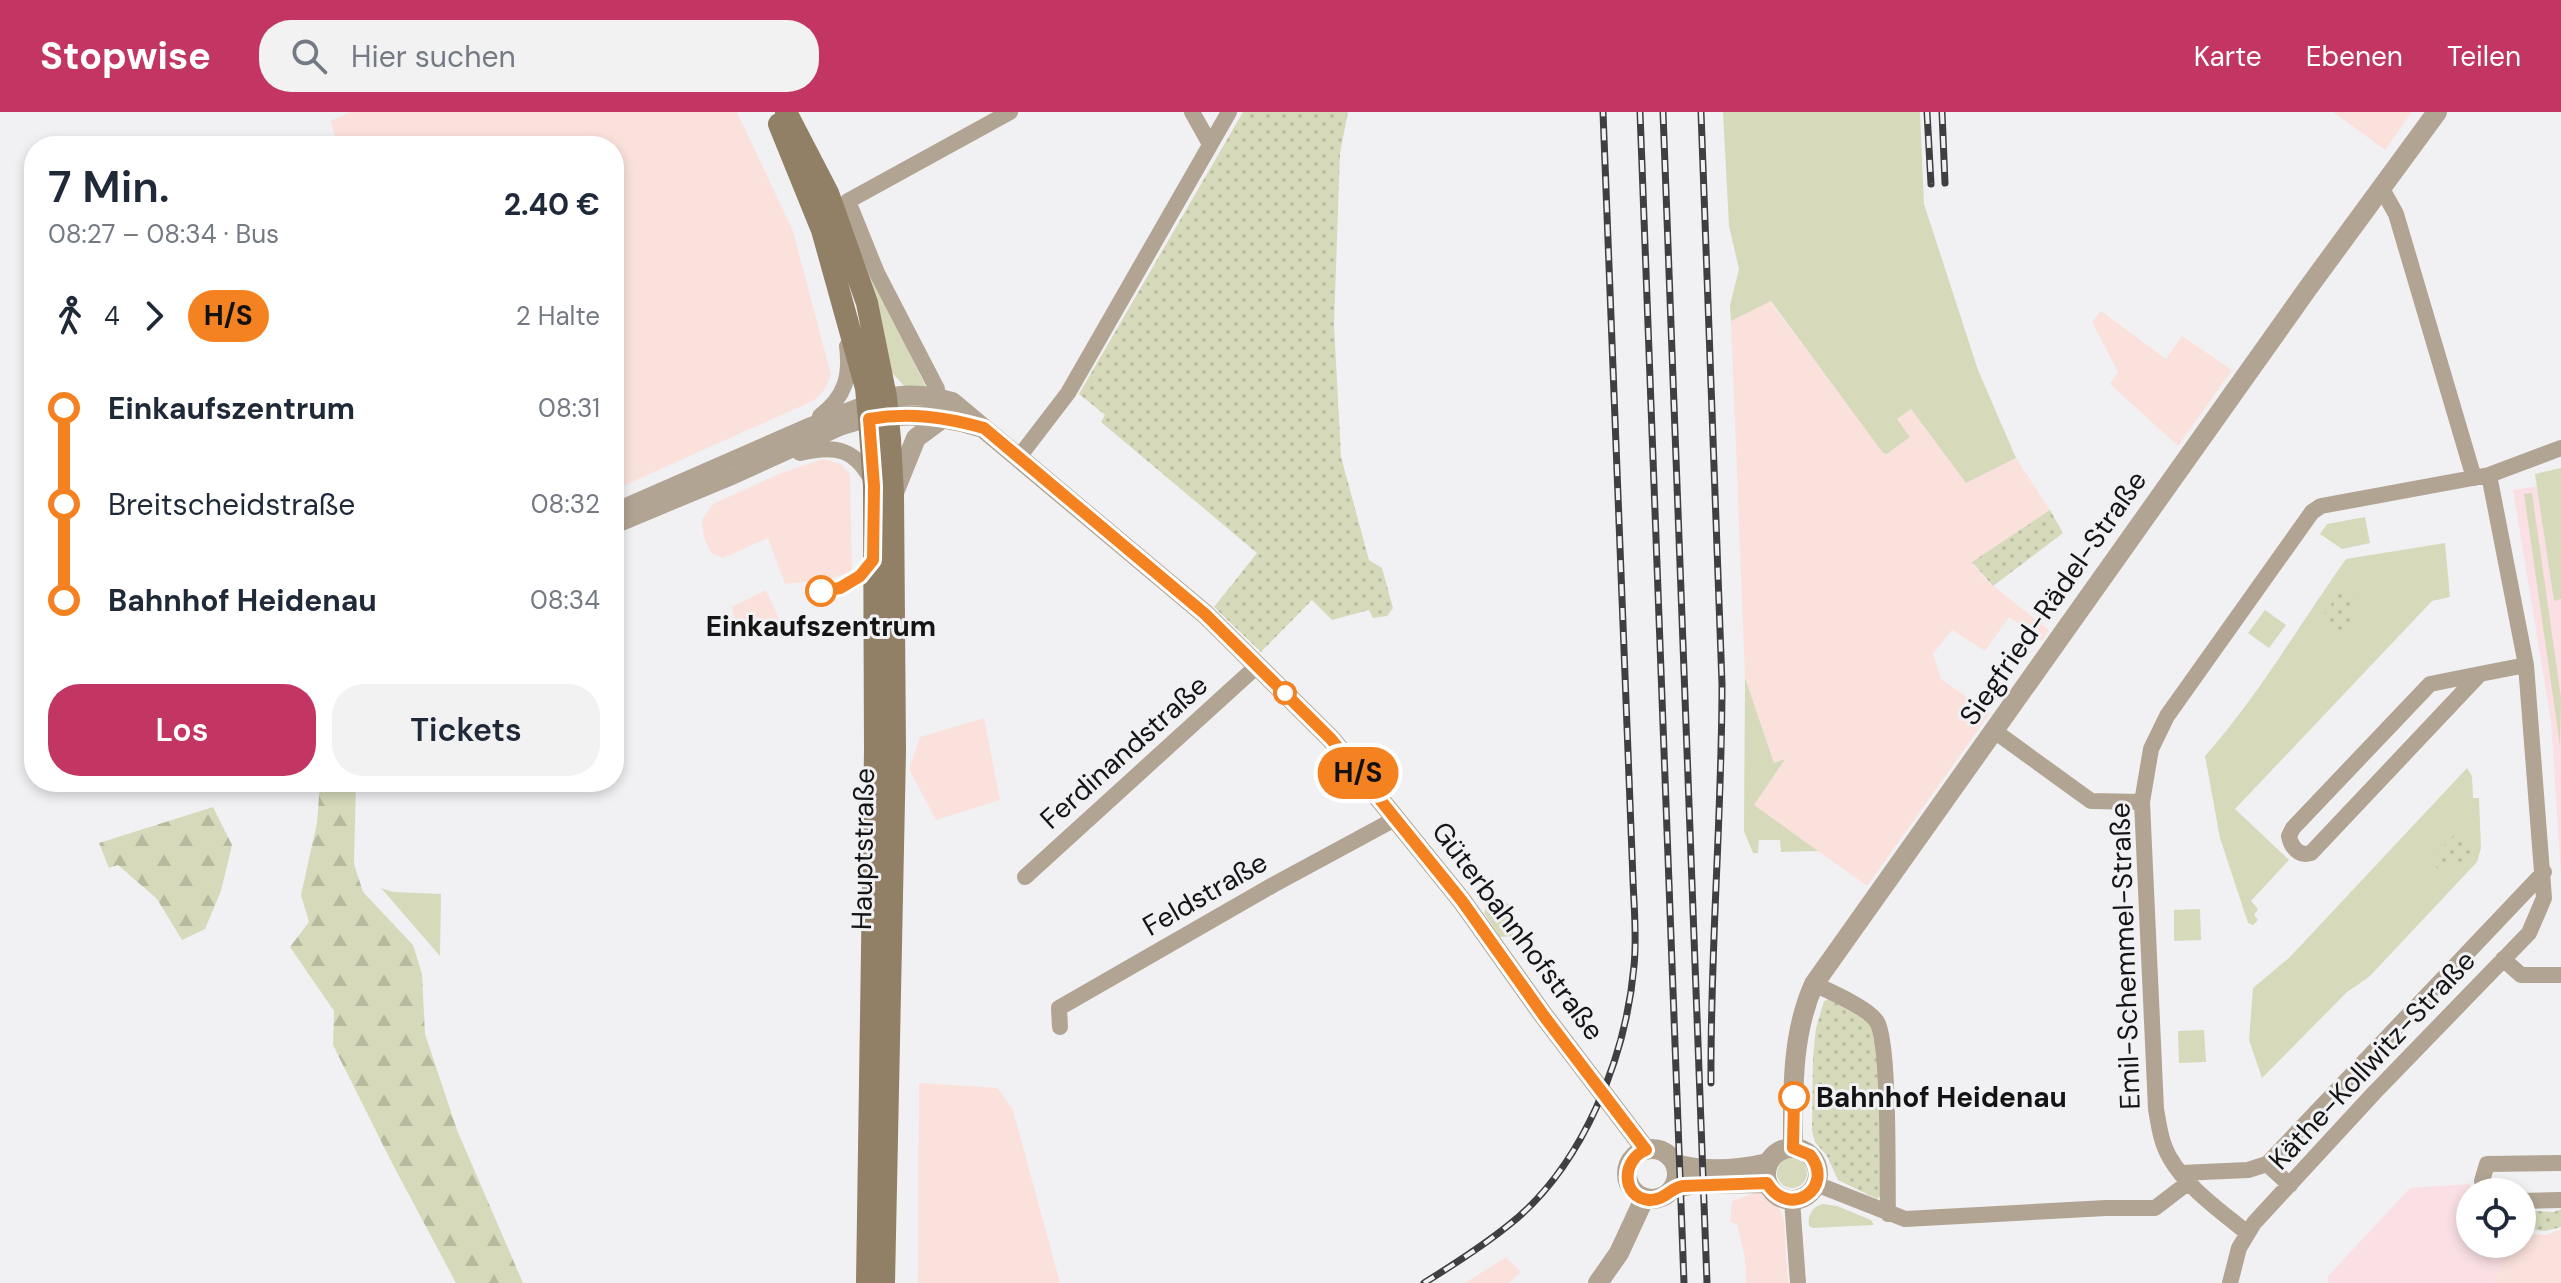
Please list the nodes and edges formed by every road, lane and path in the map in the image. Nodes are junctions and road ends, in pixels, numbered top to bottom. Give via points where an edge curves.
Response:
1 (774, 112) edge
2 (786, 112) edge
3 (1010, 112) edge
4 (1192, 112) edge
5 (1229, 112) edge
6 (2437, 112) edge
7 (1210, 144) junction
8 (2382, 189) junction
9 (839, 289) junction
10 (937, 397) junction
11 (878, 409) junction
12 (943, 418) junction
13 (806, 427) junction
14 (984, 428) junction
15 (2561, 448) edge
16 (1019, 457) junction
17 (768, 461) junction
18 (2482, 477) junction
19 (884, 490) junction
20 (624, 507) edge
21 (624, 522) edge
22 (2526, 665) junction
23 (1257, 666) junction
24 (2480, 674) junction
25 (1993, 730) junction
26 (2142, 802) junction
27 (1395, 819) junction
28 (2544, 872) junction
29 (1025, 877) dead end
30 (2503, 959) junction
31 (2561, 975) edge
32 (1814, 984) junction
33 (1060, 1027) dead end
34 (1793, 1148) junction
35 (1646, 1150) junction
36 (2561, 1163) edge
37 (1675, 1164) junction
38 (2267, 1164) junction
39 (1768, 1173) junction
40 (2185, 1177) junction
41 (2483, 1178) edge
42 (1816, 1184) junction
43 (2290, 1185) junction
44 (1674, 1188) junction
45 (1644, 1199) junction
46 (1792, 1200) junction
47 (2561, 1200) edge
48 (2536, 1201) edge
49 (1888, 1214) junction
50 (2247, 1233) junction
51 (867, 1283) edge
52 (884, 1283) edge
53 (1598, 1283) edge
54 (1798, 1283) edge
55 (2230, 1283) edge

1 - 9 main road via 822,230
2 - 11 main road via 828,193 867,303
3 - 10 street via 848,201
4 - 7 street
5 - 7 street
6 - 8 street, Siegfried-Rädel-Straße
7 - 16 street via 1068,393
8 - 18 street, Käthe-Kollwitz-Straße via 2396,214
8 - 25 street, Siegfried-Rädel-Straße
9 - 11 main road
9 - 13 street via 847,382 835,403
10 - 11 street, Güterbahnhofstraße via 904,394
10 - 14 street, Güterbahnhofstraße via 952,402
11 - 12 street, Güterbahnhofstraße
11 - 13 street
11 - 17 street
11 - 19 main road, Hauptstraße
12 - 14 street, Güterbahnhofstraße
12 - 19 street via 916,438
13 - 20 street
14 - 16 street, Güterbahnhofstraße
15 - 18 street, Emil-Schemmel-Straße
16 - 23 street, Güterbahnhofstraße via 1205,614
17 - 19 street via 840,449
17 - 21 street
18 - 22 street, Käthe-Kollwitz-Straße
18 - 26 street, Emil-Schemmel-Straße via 2321,506 2312,512 2167,716 2151,749
19 - 51 main road, Hauptstraße
19 - 52 main road, Hauptstraße via 895,751
22 - 24 street
22 - 28 street, Käthe-Kollwitz-Straße
23 - 27 street, Güterbahnhofstraße via 1331,739
23 - 29 street, Ferdinandstraße
24 - 24 street via 2430,684 2293,828 2289,836 2299,853 2311,853
25 - 26 street via 2091,801
25 - 32 street, Siegfried-Rädel-Straße
26 - 40 street, Emil-Schemmel-Straße via 2156,1109 2161,1137
27 - 33 street, Feldstraße via 1059,1008
27 - 35 street, Güterbahnhofstraße
28 - 30 street, Käthe-Kollwitz-Straße via 2544,898 2529,933
28 - 38 street, Käthe-Kollwitz-Straße
30 - 31 street via 2521,975
30 - 43 street, Käthe-Kollwitz-Straße
32 - 34 street, Siegfried-Rädel-Straße via 1798,1031
32 - 49 street via 1876,1018 1881,1029
34 - 39 street via 1778,1151
34 - 42 street via 1814,1160
35 - 37 street via 1659,1150
35 - 45 street via 1629,1163 1627,1177
36 - 41 street via 2487,1164
37 - 39 street via 1750,1167
37 - 44 street
38 - 40 street
38 - 43 street
39 - 44 street
39 - 46 street via 1777,1195
40 - 49 street via 2175,1195 2155,1208 1905,1219
40 - 50 street, Emil-Schemmel-Straße
42 - 46 street via 1806,1196
42 - 49 street
43 - 50 street, Käthe-Kollwitz-Straße
44 - 45 street via 1661,1198
45 - 53 street via 1619,1253
46 - 54 street
47 - 48 street
50 - 55 street, Käthe-Kollwitz-Straße

